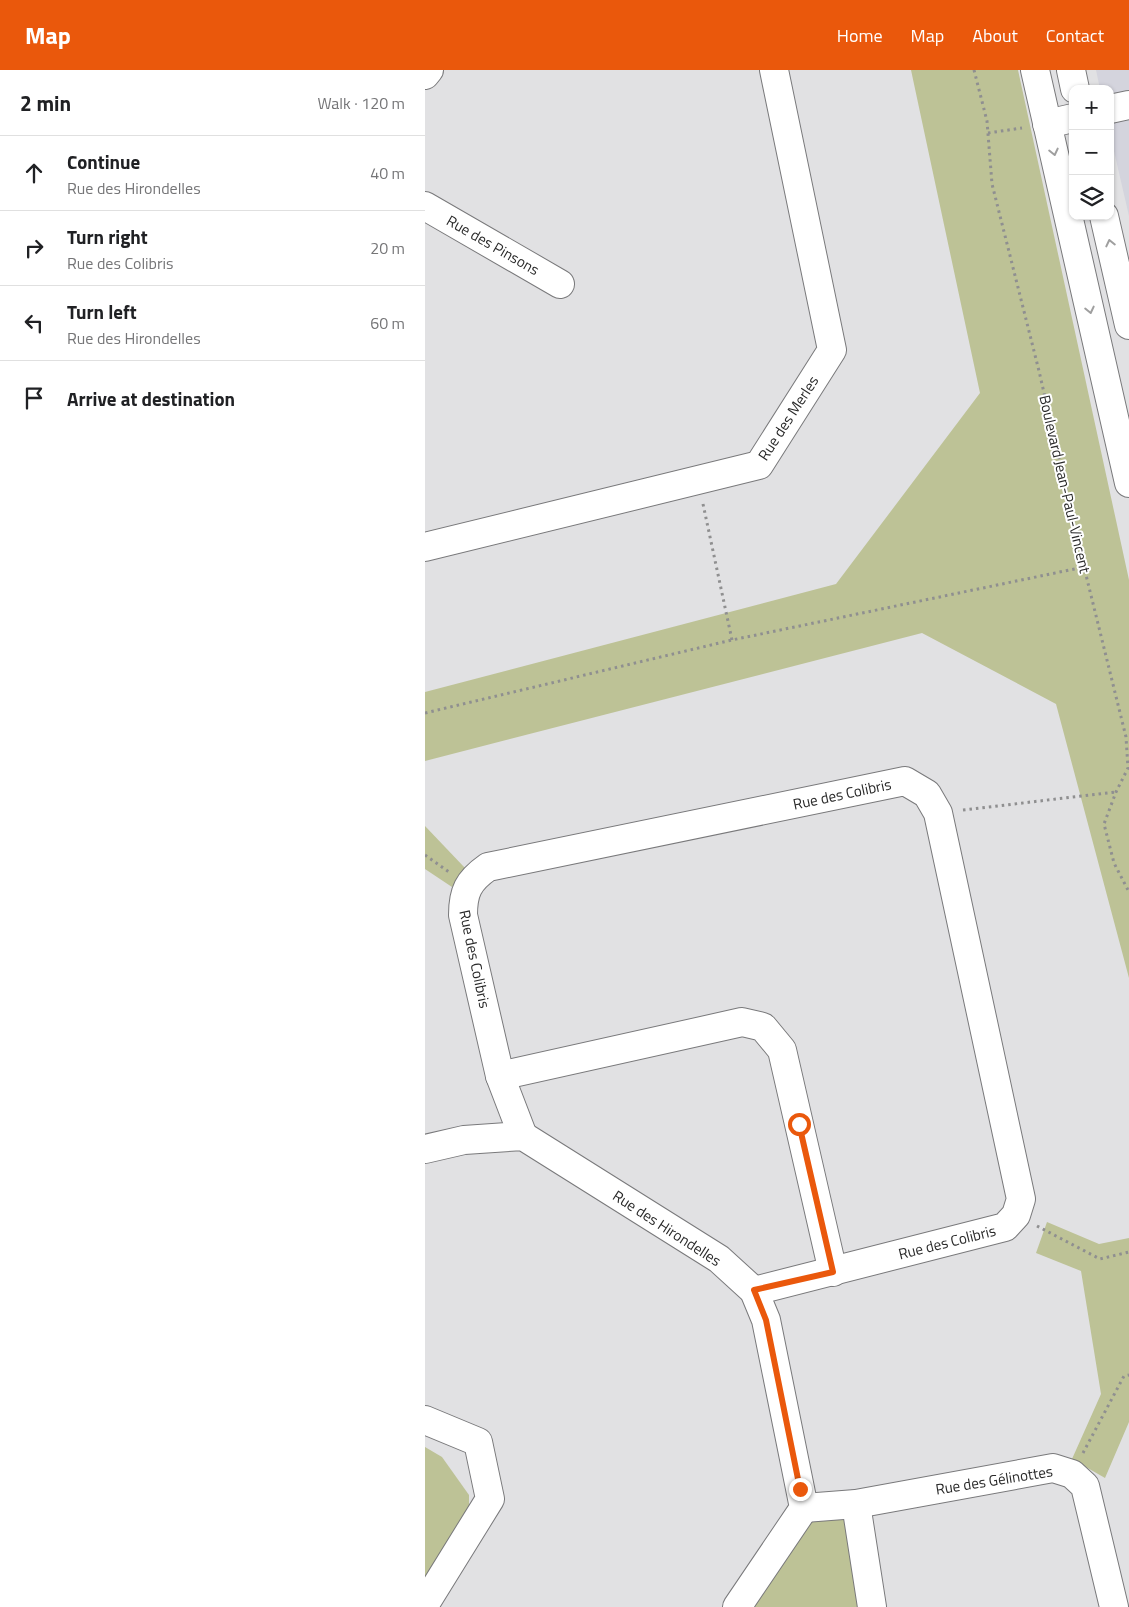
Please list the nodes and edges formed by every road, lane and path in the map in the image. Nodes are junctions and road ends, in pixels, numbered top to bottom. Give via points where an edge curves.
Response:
1 (429, 70) edge
2 (773, 70) edge
3 (974, 70) edge
4 (1035, 70) edge
5 (1071, 70) edge
6 (425, 75) edge
7 (1074, 85) edge
8 (1129, 105) edge
9 (1114, 108) edge
10 (1060, 121) edge
11 (988, 134) junction
12 (425, 206) edge
13 (1105, 220) edge
14 (560, 284) dead end
15 (1129, 325) edge
16 (1119, 395) edge
17 (698, 480) junction
18 (1129, 484) edge
19 (425, 547) edge
20 (1084, 568) junction
21 (732, 640) junction
22 (425, 713) edge
23 (1128, 751) edge
24 (1116, 792) junction
25 (938, 813) junction
26 (425, 854) edge
27 (468, 886) junction
28 (1129, 892) edge
29 (501, 1076) junction
30 (523, 1136) junction
31 (425, 1149) edge
32 (1016, 1215) junction
33 (1129, 1252) edge
34 (833, 1272) junction
35 (754, 1290) junction
36 (1129, 1375) edge
37 (425, 1420) edge
38 (1073, 1474) junction
39 (856, 1504) junction
40 (804, 1508) junction
41 (425, 1604) edge
42 (737, 1607) edge
43 (872, 1607) edge
44 (1114, 1607) edge

1 - 6 street
2 - 17 street, Rue des Merles via 832,350 759,465
3 - 11 path, Boulevard Jean-Paul-Vincent
4 - 10 street
5 - 7 street
8 - 9 street
10 - 11 path
10 -> 16 street
11 - 20 path, Boulevard Jean-Paul-Vincent via 991,184 1039,371
12 - 14 street, Rue des Pinsons
15 -> 13 street
16 - 18 street
17 - 19 street, Rue des Merles
17 - 21 path
20 - 21 path
20 - 23 path, Boulevard Jean-Paul-Vincent
21 - 22 path
23 - 24 path, Boulevard Jean-Paul-Vincent via 1128,768
24 - 25 path
24 - 28 path, Boulevard Jean-Paul-Vincent via 1104,824 1114,864
25 - 27 street, Rue des Colibris via 927,794 905,781 488,867
25 - 32 street, Rue des Colibris via 1021,1199
26 - 27 path
27 - 29 street, Rue des Colibris via 463,900 463,916
29 - 30 street, Rue des Colibris
29 - 34 street via 742,1022 763,1027 782,1050
30 - 31 street via 464,1140
30 - 35 street, Rue des Hirondelles via 719,1259
32 - 33 path via 1100,1259
32 - 34 street, Rue des Colibris via 1005,1227
34 - 35 street, Rue des Colibris
35 - 40 street, Rue des Hirondelles via 766,1320
36 - 38 path via 1124,1376
37 - 41 street via 478,1442 490,1499
38 - 39 street, Rue des Gélinottes via 1053,1468
38 - 44 street, Rue des Gélinottes via 1085,1486
39 - 40 street, Rue des Gélinottes
39 - 43 street
40 - 42 street

